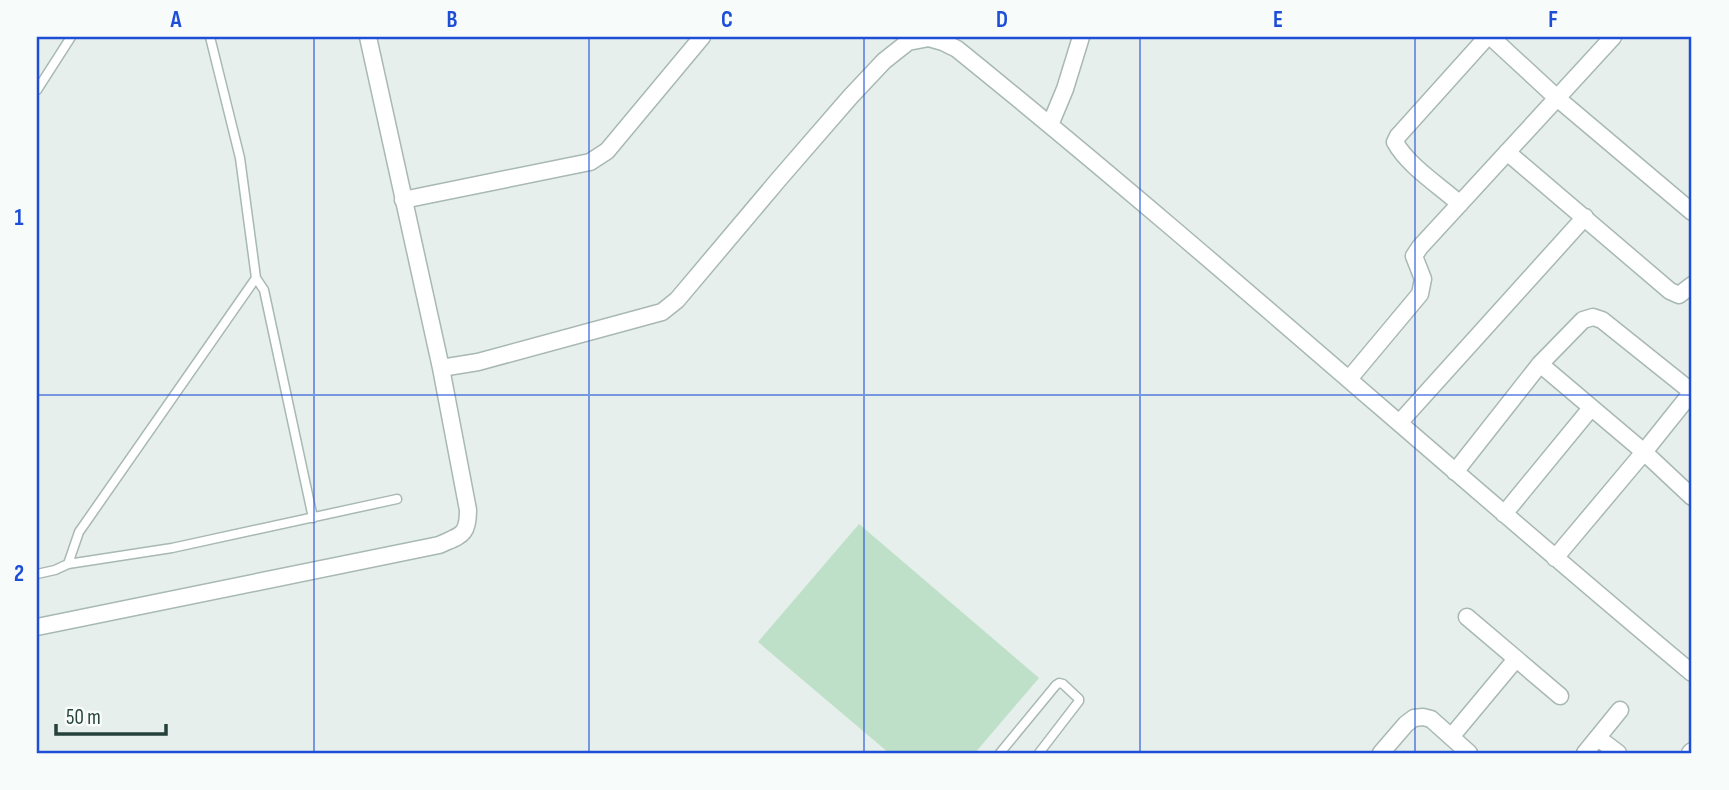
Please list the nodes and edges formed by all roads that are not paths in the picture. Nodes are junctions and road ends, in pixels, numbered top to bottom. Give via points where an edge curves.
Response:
1 (71, 37) edge
2 (210, 37) edge
3 (368, 37) edge
4 (702, 37) edge
5 (1081, 37) edge
6 (1489, 37) edge
7 (1613, 37) edge
8 (37, 90) edge
9 (1557, 98) junction
10 (1050, 125) junction
11 (1507, 152) junction
12 (403, 201) junction
13 (1460, 204) junction
14 (1692, 212) edge
15 (1585, 218) junction
16 (256, 278) junction
17 (1692, 285) edge
18 (1540, 364) junction
19 (442, 368) junction
20 (1349, 379) junction
21 (1692, 392) edge
22 (1591, 408) junction
23 (1399, 422) junction
24 (1644, 452) junction
25 (1455, 472) junction
26 (1692, 496) edge
27 (397, 499) dead end
28 (1504, 514) junction
29 (313, 518) junction
30 (1555, 558) junction
31 (68, 564) junction
32 (37, 574) edge
33 (1466, 617) dead end
34 (37, 627) edge
35 (1692, 651) edge
36 (1516, 659) junction
37 (1687, 669) edge
38 (1560, 696) dead end
39 (1620, 710) dead end
40 (1451, 737) junction
41 (1598, 738) junction
42 (1000, 753) edge
43 (1039, 753) edge
44 (1381, 753) edge
45 (1469, 753) edge
46 (1585, 753) edge
47 (1618, 753) edge

1 - 8 lane
2 - 16 lane via 240,158
3 - 12 street
4 - 12 street via 598,158
5 - 10 street
6 - 9 street
6 - 13 street via 1395,142
7 - 9 street
9 - 11 street
9 - 14 street
10 - 19 street via 957,49 929,38 908,42 851,96 662,312
10 - 20 street
11 - 13 street
11 - 15 street
12 - 19 street
13 - 20 street via 1414,256 1423,279 1420,293
15 - 17 street via 1674,294
15 - 23 street
16 - 29 lane via 264,290
16 - 31 lane via 79,532
18 - 21 street via 1583,320 1593,317
18 - 22 street
18 - 25 street
19 - 34 street via 468,510 468,523 459,536 439,545
20 - 23 street
21 - 24 street
22 - 24 street
22 - 28 street
23 - 25 street
24 - 26 street
24 - 30 street
25 - 28 street
27 - 29 lane
28 - 30 street
29 - 31 lane
30 - 37 street
31 - 32 lane
33 - 36 street
35 - 37 street
36 - 38 street
36 - 40 street
39 - 41 street
40 - 44 street via 1431,719 1414,718
40 - 45 street
41 - 46 street
41 - 47 street
42 - 43 lane via 1056,685 1063,684 1079,701

